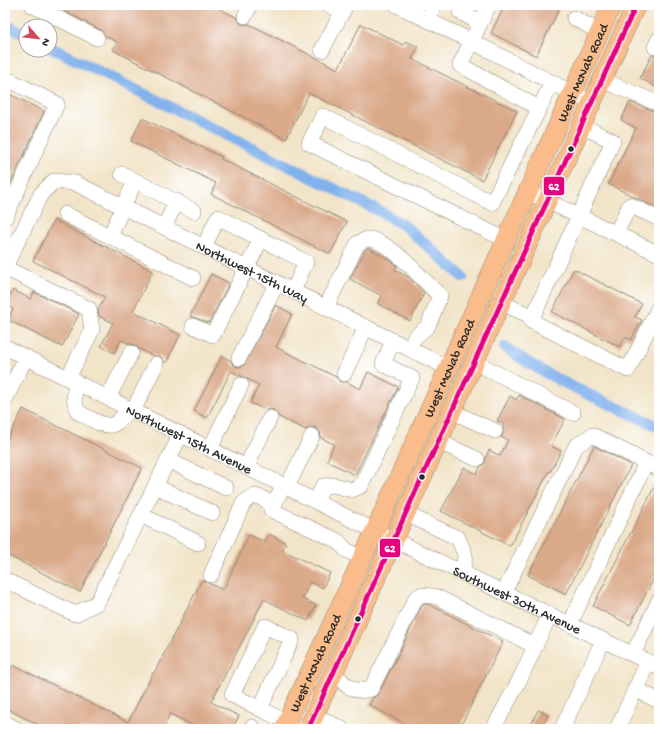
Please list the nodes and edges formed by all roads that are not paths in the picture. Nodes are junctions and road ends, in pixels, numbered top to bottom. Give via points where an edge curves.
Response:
1 (32, 5) edge
2 (329, 5) edge
3 (397, 5) edge
4 (435, 5) edge
5 (464, 5) edge
6 (489, 5) edge
7 (612, 5) edge
8 (636, 5) edge
9 (344, 8) edge
10 (50, 9) edge
11 (574, 18) dead end
12 (428, 19) junction
13 (480, 23) junction
14 (600, 32) junction
15 (96, 38) dead end
16 (471, 40) junction
17 (322, 50) dead end
18 (5, 78) edge
19 (602, 80) junction
20 (552, 83) junction
21 (572, 94) junction
22 (592, 103) junction
23 (659, 104) edge
24 (539, 108) junction
25 (582, 126) junction
26 (528, 192) junction
27 (177, 201) junction
28 (548, 201) junction
29 (123, 207) junction
30 (194, 211) dead end
31 (65, 214) dead end
32 (579, 216) junction
33 (5, 218) edge
34 (659, 219) edge
35 (164, 227) junction
36 (616, 234) junction
37 (110, 236) junction
38 (261, 239) junction
39 (506, 240) junction
40 (204, 247) junction
41 (659, 254) edge
42 (5, 268) edge
43 (246, 268) junction
44 (193, 278) dead end
45 (277, 283) junction
46 (293, 291) junction
47 (502, 303) junction
48 (326, 307) junction
49 (659, 307) edge
50 (533, 317) junction
51 (193, 326) dead end
52 (366, 327) junction
53 (393, 341) junction
54 (5, 347) edge
55 (409, 348) junction
56 (131, 353) dead end
57 (26, 357) junction
58 (239, 358) dead end
59 (475, 362) junction
60 (156, 364) dead end
61 (448, 368) junction
62 (344, 374) dead end
63 (72, 380) junction
64 (9, 382) edge
65 (241, 385) dead end
66 (108, 398) junction
67 (5, 400) edge
68 (130, 409) junction
69 (453, 412) junction
70 (573, 413) dead end
71 (270, 418) dead end
72 (495, 431) dead end
73 (181, 434) junction
74 (312, 436) dead end
75 (438, 442) junction
76 (210, 449) junction
77 (477, 459) dead end
78 (168, 460) junction
79 (652, 466) edge
80 (246, 467) junction
81 (155, 486) junction
82 (286, 486) junction
83 (226, 488) dead end
84 (316, 501) junction
85 (274, 505) junction
86 (212, 514) dead end
87 (406, 514) junction
88 (141, 515) junction
89 (375, 531) junction
90 (394, 539) junction
91 (198, 543) dead end
92 (362, 558) junction
93 (463, 572) junction
94 (212, 575) dead end
95 (5, 580) edge
96 (504, 592) junction
97 (659, 601) edge
98 (550, 614) junction
99 (570, 624) junction
100 (603, 640) junction
101 (535, 646) junction
102 (633, 654) junction
103 (653, 664) edge
104 (334, 672) junction
105 (635, 689) junction
106 (659, 701) edge
107 (260, 709) junction
108 (311, 722) edge
109 (5, 723) edge
110 (620, 723) edge
111 (286, 725) edge
112 (17, 729) edge
113 (342, 729) edge
114 (493, 729) edge
115 (562, 729) edge

1 - 10 street
2 - 9 street
3 - 12 street
4 - 12 street
5 - 13 street via 460,12
6 - 13 street
7 - 14 main road, West McNab Road
8 - 19 main road, West McNab Road
9 - 17 street
10 - 15 street
11 - 14 street
12 - 16 street
13 - 16 street
14 - 21 main road, West McNab Road
16 - 20 street
16 - 24 street via 460,65
18 - 33 street via 57,104
19 - 22 main road, West McNab Road
19 - 23 street
20 - 21 street
20 - 24 street
21 - 22 street
21 - 26 main road, West McNab Road
22 - 25 main road, West McNab Road
24 - 39 street via 492,203 323,116 309,143
25 - 28 main road, West McNab Road
25 - 32 street via 614,141
26 - 28 street
26 - 39 main road, West McNab Road
27 - 29 street via 129,177
27 - 30 street
27 - 35 street
28 - 32 street
28 - 47 main road, West McNab Road
29 - 35 street, Northwest 15th Way
29 - 37 street
29 - 42 street, Northwest 15th Way via 75,183 54,181 41,194
31 - 37 street
32 - 36 street
32 - 50 street
34 - 36 street via 630,205
35 - 40 street, Northwest 15th Way
36 - 41 street
37 - 44 street
38 - 40 street via 218,217
38 - 43 street
38 - 46 street via 306,262
39 - 61 main road, West McNab Road
40 - 43 street, Northwest 15th Way
42 - 63 street via 89,309 92,330
43 - 45 street, Northwest 15th Way
43 - 51 street via 213,335
45 - 46 street, Northwest 15th Way
45 - 58 street
46 - 48 street, Northwest 15th Way
47 - 50 street
47 - 59 main road, West McNab Road
48 - 52 street, Northwest 15th Way
48 - 55 street via 358,243 366,239 378,242 390,248 440,296 428,326 415,337
49 - 50 street via 628,370 531,321
52 - 53 street, Northwest 15th Way
52 - 62 street
53 - 55 street, Northwest 15th Way
53 - 84 street via 383,364 412,378 361,486 352,490 334,485 323,486
54 - 57 street, Northwest 15th Avenue
55 - 61 street, Northwest 15th Way
56 - 66 street
57 - 63 street, Northwest 15th Avenue
57 - 64 street
59 - 69 main road, West McNab Road
59 - 70 street
60 - 68 street
61 - 89 main road, West McNab Road
63 - 66 street, Northwest 15th Avenue
63 - 68 street via 74,403 78,412 105,426 115,424
64 - 67 street
65 - 76 street
66 - 68 street, Northwest 15th Avenue
68 - 73 street, Northwest 15th Avenue
69 - 72 street
69 - 75 main road, West McNab Road
71 - 80 street
73 - 76 street, Northwest 15th Avenue
73 - 78 street
74 - 82 street
75 - 77 street
75 - 87 main road, West McNab Road
76 - 80 street, Northwest 15th Avenue
78 - 81 street
78 - 83 street
79 - 96 street via 592,435 576,446
79 - 99 street
80 - 82 street, Northwest 15th Avenue
81 - 86 street
81 - 88 street
82 - 84 street, Northwest 15th Avenue
82 - 85 street
84 - 89 street, Northwest 15th Avenue
85 - 92 street via 271,510 338,541 346,550
85 - 94 street via 256,496 250,497 244,504
87 - 90 main road, West McNab Road
87 - 93 street via 458,538 465,556
88 - 91 street
88 - 95 street via 97,603 75,614
89 - 90 street, Southwest 30th Avenue
89 - 92 main road, West McNab Road
90 - 93 street, Southwest 30th Avenue
90 - 104 main road, West McNab Road
92 - 111 main road, West McNab Road
93 - 96 street, Southwest 30th Avenue
96 - 98 street, Southwest 30th Avenue
97 - 102 street
98 - 99 street, Southwest 30th Avenue
98 - 101 street
99 - 100 street, Southwest 30th Avenue
100 - 102 street, Southwest 30th Avenue
100 - 115 street
101 - 104 street via 440,598 421,595 416,598 371,689 362,692 353,689
101 - 114 street
102 - 103 street, Southwest 30th Avenue
103 - 105 street
104 - 108 main road, West McNab Road
105 - 106 street
105 - 110 street
107 - 107 street via 232,695 265,626 292,639
107 - 111 street
108 - 113 street
109 - 112 street

